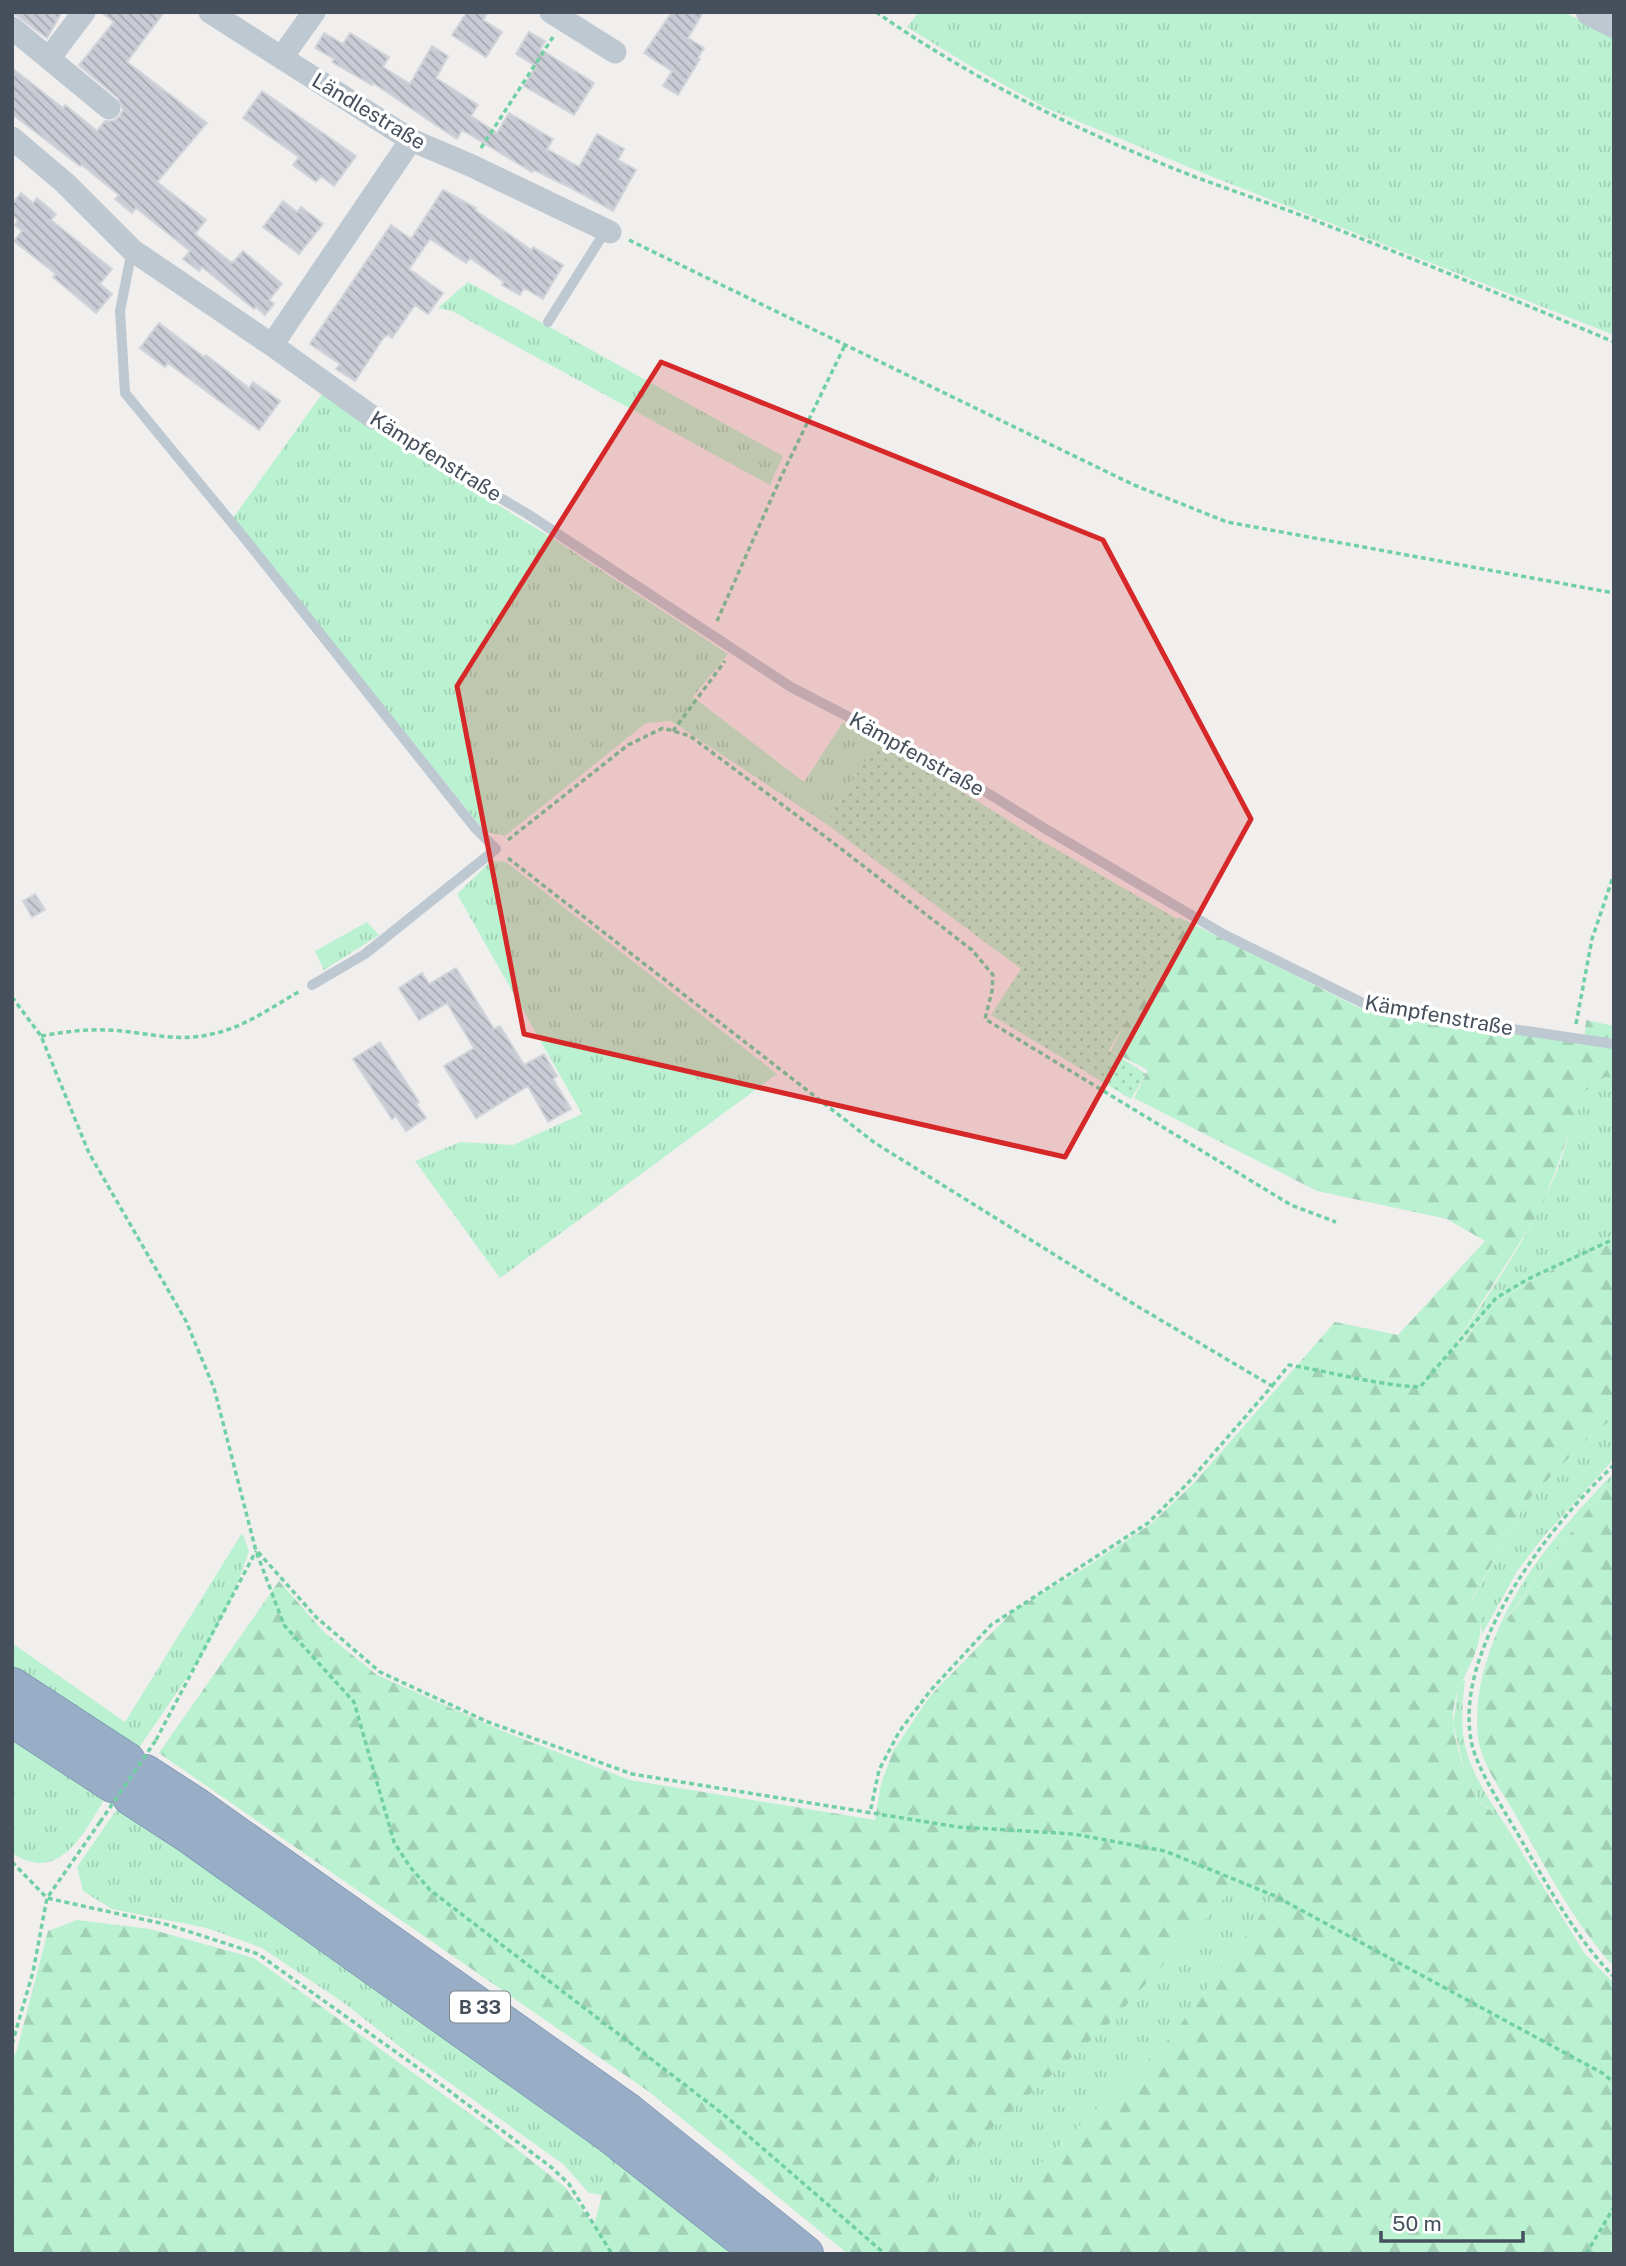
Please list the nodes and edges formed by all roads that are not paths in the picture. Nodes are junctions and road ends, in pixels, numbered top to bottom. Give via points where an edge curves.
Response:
1 (84, 12) edge
2 (210, 12) edge
3 (314, 12) edge
4 (1590, 12) edge
5 (557, 16) edge
6 (1614, 24) edge
7 (12, 27) edge
8 (615, 52) dead end
9 (50, 57) junction
10 (282, 57) junction
11 (110, 108) dead end
12 (12, 138) edge
13 (411, 140) junction
14 (608, 230) joint
15 (132, 250) junction
16 (548, 322) dead end
17 (272, 345) junction
18 (374, 418) joint
19 (312, 985) road end
20 (1614, 1044) edge
21 (12, 1686) edge
22 (12, 1718) edge
23 (134, 1771) junction
24 (762, 2254) edge
25 (805, 2254) edge

1 - 9 street
2 - 10 street, Ländlestraße
3 - 10 street
4 - 6 street
5 - 8 street
7 - 9 street
9 - 11 street
10 - 13 street, Ländlestraße
12 - 15 street, Kämpfenstraße
13 - 14 street, Ländlestraße
13 - 17 street
14 - 16 lane
15 - 17 street, Kämpfenstraße
15 - 19 lane via 120,311 124,393 496,849 365,954
17 - 18 street, Kämpfenstraße
18 - 20 lane, Kämpfenstraße via 791,687 945,767 1226,935 1363,1003
21 - 23 highway, B 33
22 - 23 highway, B 33
23 - 24 highway, B 33 via 188,1834 611,2134
23 - 25 highway, B 33 via 196,1806 627,2112

